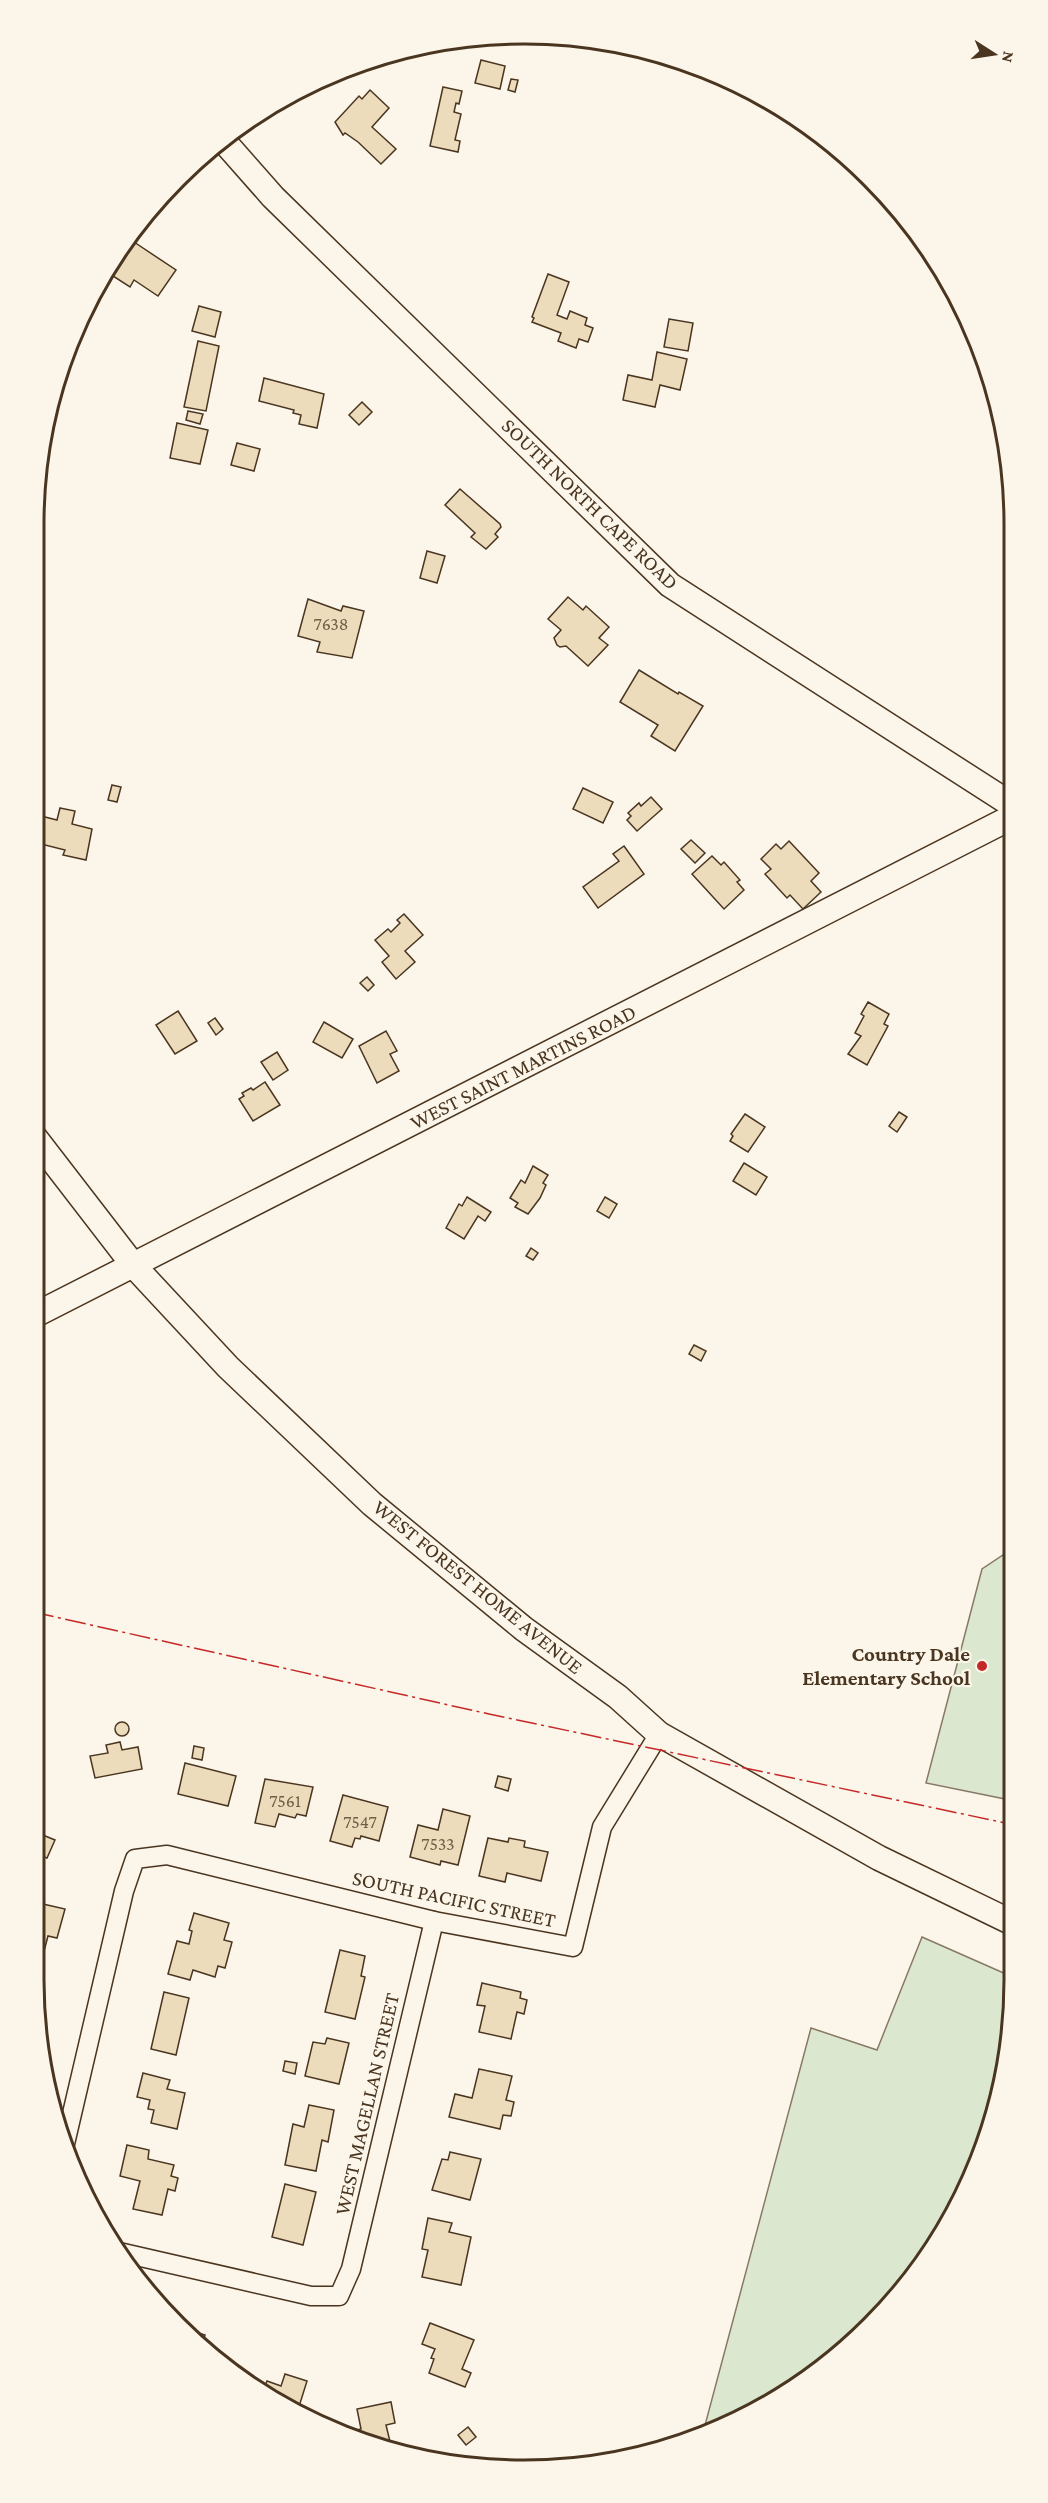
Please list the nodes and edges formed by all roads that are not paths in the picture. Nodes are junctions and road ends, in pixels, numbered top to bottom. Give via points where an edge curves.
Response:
1 (232, 142) edge
2 (1004, 800) edge
3 (1004, 821) edge
4 (44, 1149) edge
5 (134, 1266) junction
6 (44, 1311) edge
7 (659, 1734) junction
8 (1004, 1919) edge
9 (434, 1921) junction
10 (68, 2130) edge
11 (130, 2255) edge

1 - 2 street, SOUTH NORTH CAPE ROAD via 273,197 670,585
3 - 5 street, WEST SAINT MARTINS ROAD
4 - 5 street, WEST FOREST HOME AVENUE
5 - 6 street, WEST SAINT MARTINS ROAD
5 - 7 street, WEST FOREST HOME AVENUE via 228,1367 372,1504 524,1629 618,1697
7 - 8 street, WEST FOREST HOME AVENUE via 879,1858
7 - 9 street, SOUTH PACIFIC STREET via 602,1827 573,1947
9 - 10 street, SOUTH PACIFIC STREET via 167,1855 135,1860 124,1891
9 - 11 street, WEST MAGELLAN STREET via 351,2269 339,2296 311,2296

